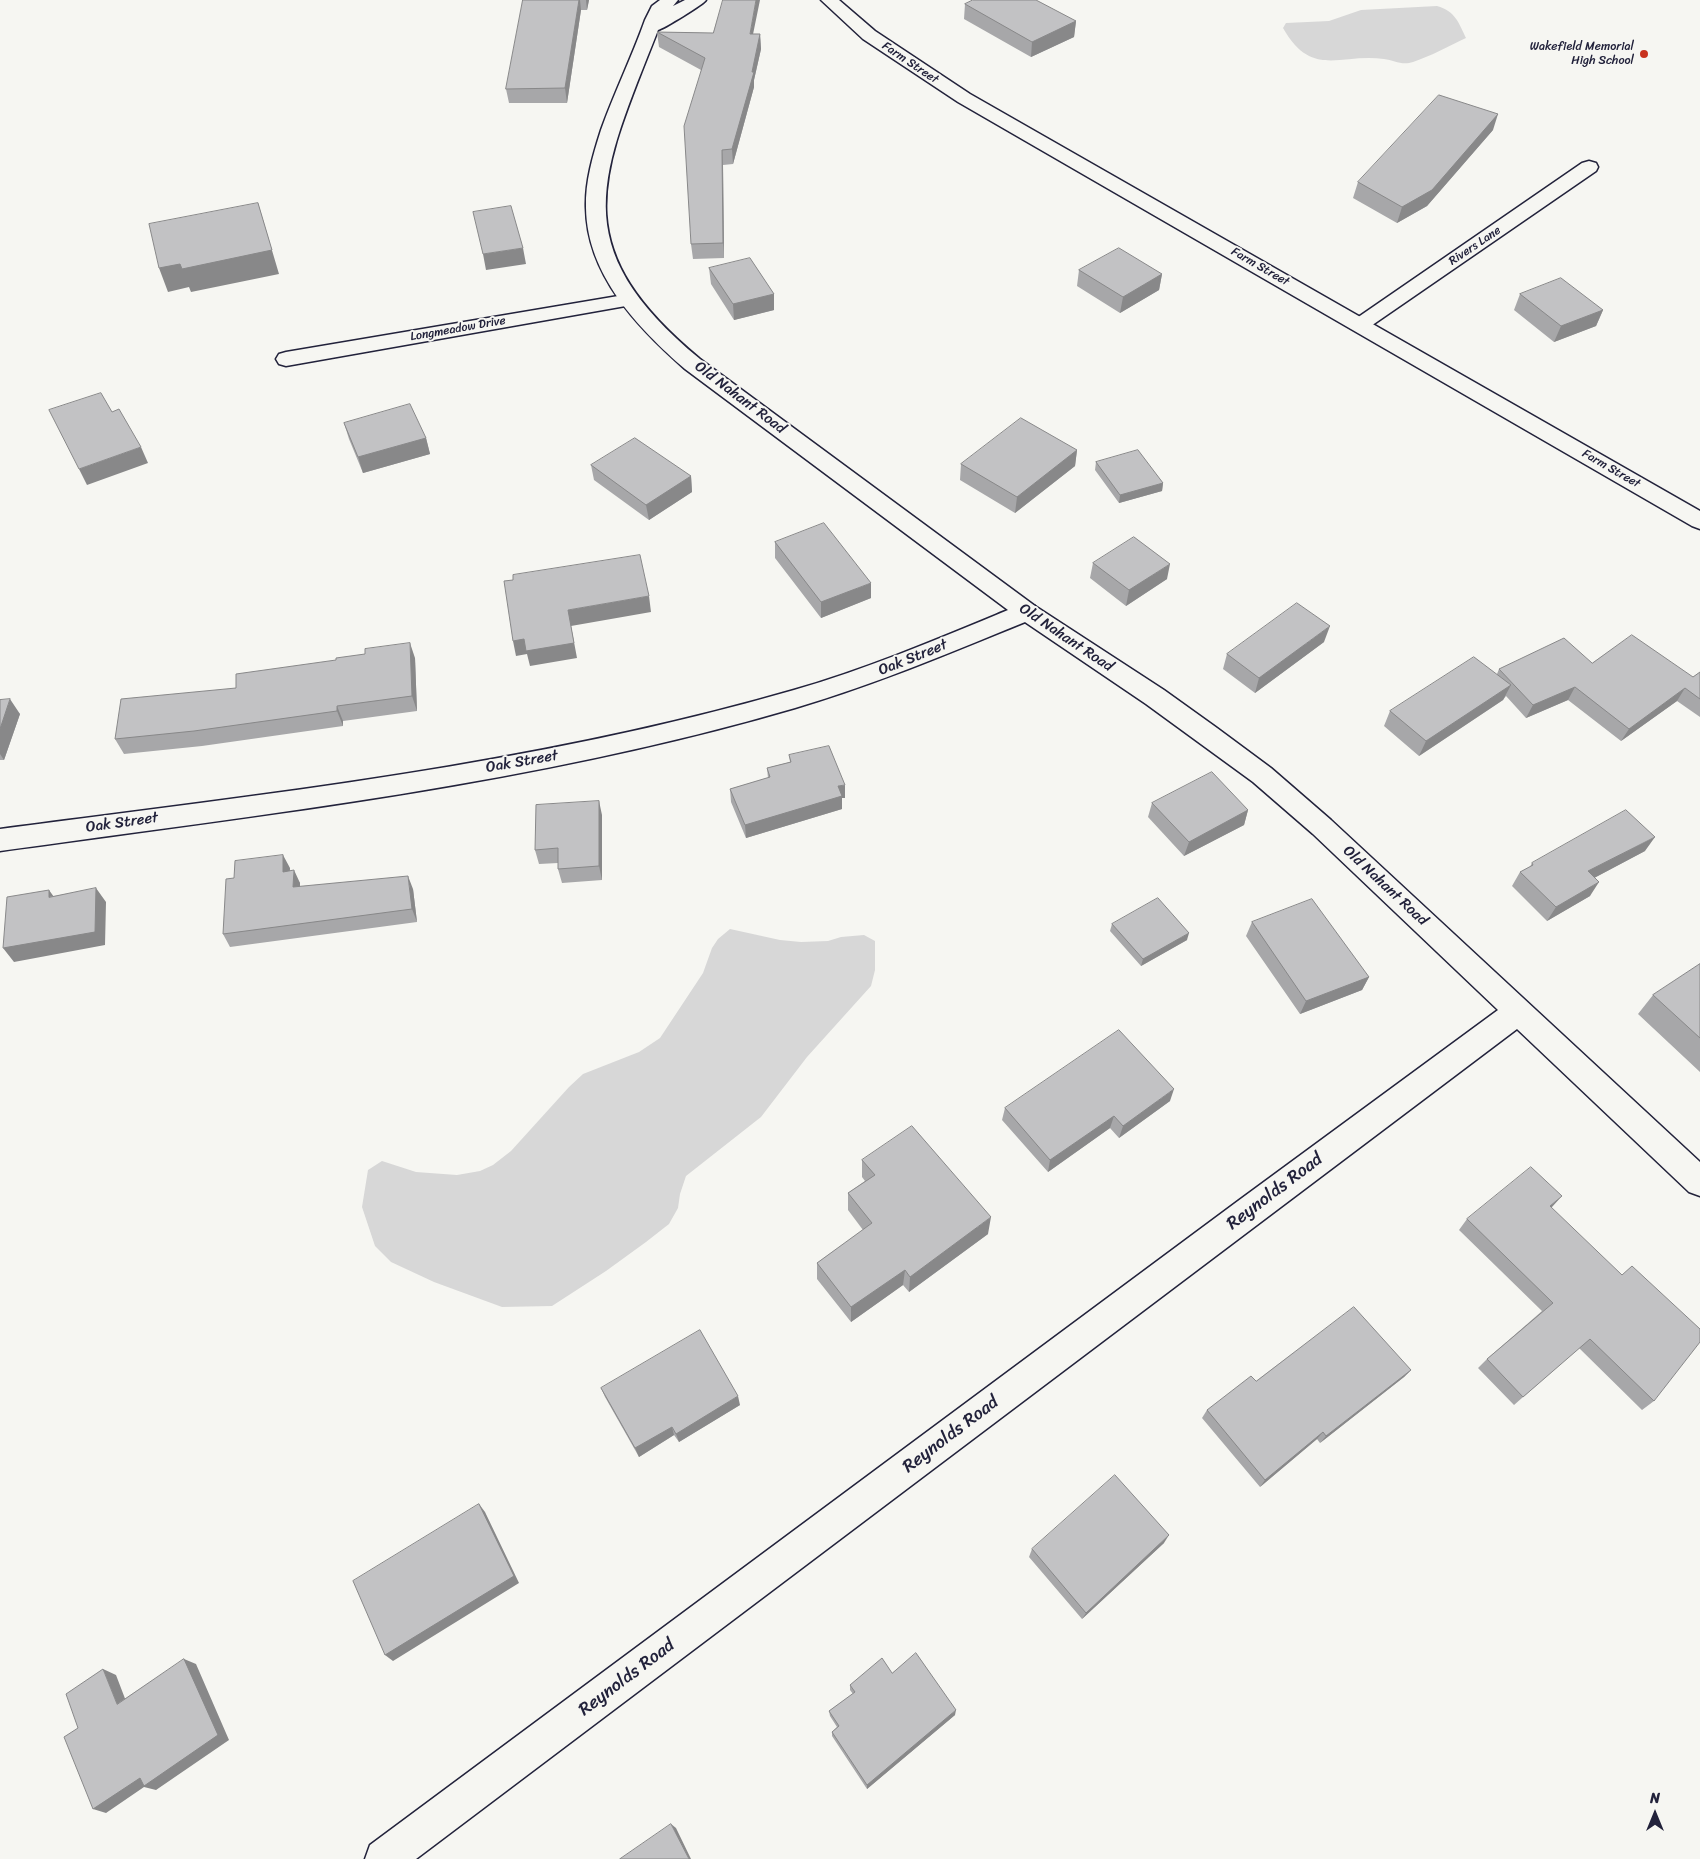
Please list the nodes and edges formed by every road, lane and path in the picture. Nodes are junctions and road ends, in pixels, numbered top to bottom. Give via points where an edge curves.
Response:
1 (670, 0) edge
2 (698, 0) edge
3 (829, 0) edge
4 (650, 32) junction
5 (1589, 167) dead end
6 (630, 300) junction
7 (1361, 324) junction
8 (286, 358) dead end
9 (1700, 521) edge
10 (1027, 612) junction
11 (0, 840) edge
12 (1518, 1012) junction
13 (1700, 1182) edge
14 (384, 1859) edge

1 - 4 street, Old Nahant Road via 655,15
2 - 4 street, Old Nahant Road
3 - 7 street, Farm Street via 869,35 964,98
4 - 6 street, Old Nahant Road via 609,137 596,192 601,243 616,278
5 - 7 street, Rivers Lane
6 - 8 street, Longmeadow Drive
6 - 10 street, Old Nahant Road via 660,334 701,369
7 - 9 street, Farm Street
10 - 11 street, Oak Street via 870,675 764,708 655,736 451,775
10 - 12 street, Old Nahant Road via 1155,697 1262,775 1322,827
12 - 13 street, Old Nahant Road
12 - 14 street, Reynolds Road

